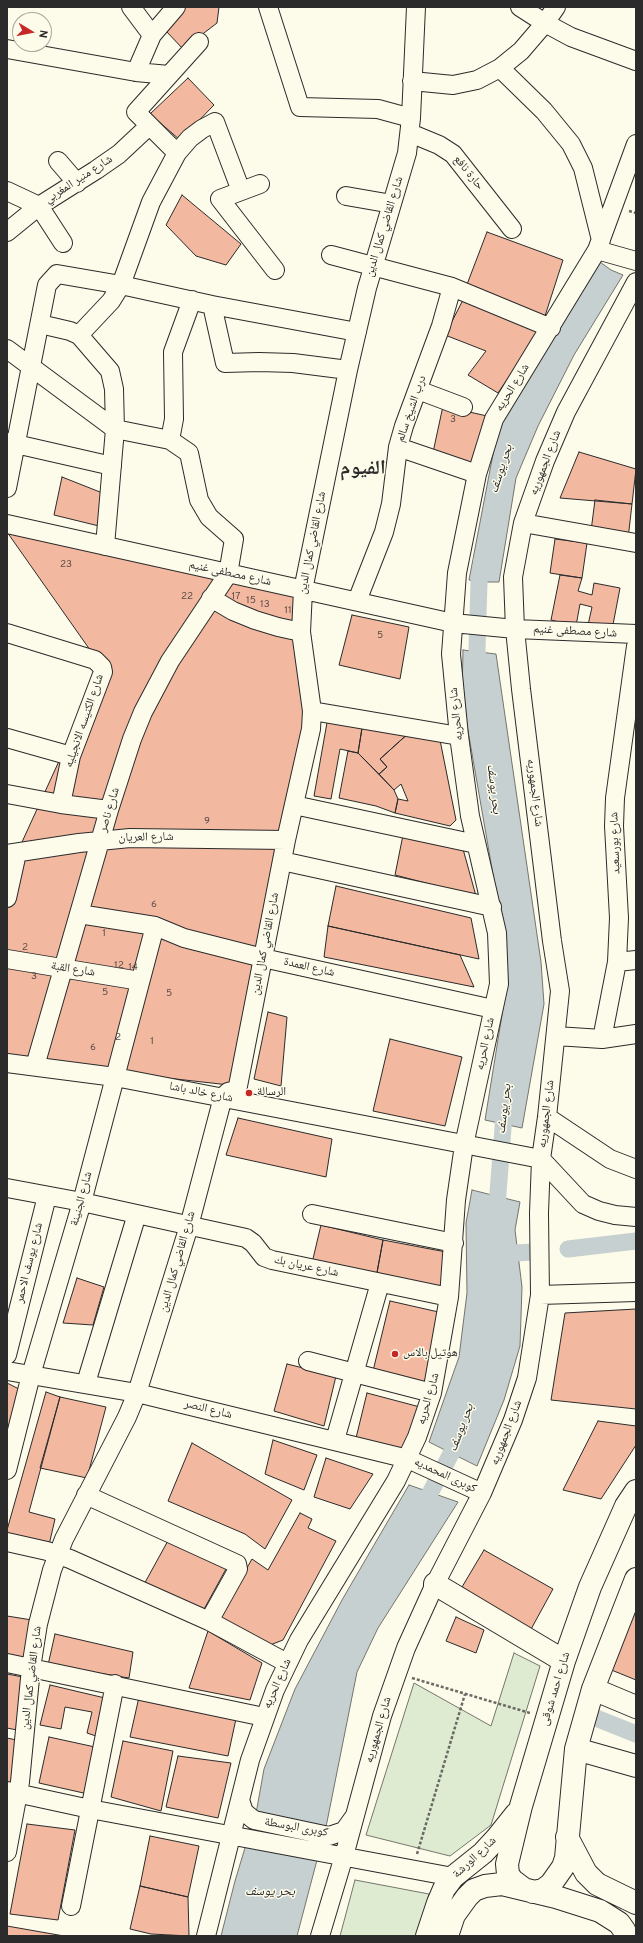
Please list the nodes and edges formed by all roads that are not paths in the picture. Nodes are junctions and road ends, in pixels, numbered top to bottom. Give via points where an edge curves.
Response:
1 (131, 7) edge
2 (176, 7) edge
3 (268, 7) edge
4 (416, 7) edge
5 (520, 7) edge
6 (556, 7) edge
7 (545, 23) junction
8 (152, 35) junction
9 (199, 42) dead end
10 (7, 49) edge
11 (636, 62) edge
12 (500, 68) junction
13 (136, 72) junction
14 (169, 76) junction
15 (412, 81) junction
16 (411, 125) junction
17 (149, 126) junction
18 (636, 144) edge
19 (177, 153) junction
20 (58, 162) dead end
21 (77, 183) junction
22 (260, 184) dead end
23 (7, 191) edge
24 (241, 191) junction
25 (346, 196) dead end
26 (392, 204) junction
27 (39, 206) junction
28 (512, 229) dead end
29 (7, 232) edge
30 (63, 243) dead end
31 (599, 245) junction
32 (331, 255) dead end
33 (636, 261) edge
34 (373, 265) junction
35 (275, 270) dead end
36 (636, 282) edge
37 (121, 285) junction
38 (452, 287) junction
39 (192, 300) junction
40 (212, 305) junction
41 (40, 324) junction
42 (551, 328) junction
43 (357, 332) junction
44 (79, 335) junction
45 (7, 349) edge
46 (32, 367) junction
47 (348, 370) junction
48 (418, 390) junction
49 (463, 407) dead end
50 (114, 429) junction
51 (170, 440) junction
52 (11, 444) edge
53 (398, 447) junction
54 (112, 466) junction
55 (477, 474) junction
56 (7, 488) edge
57 (523, 523) junction
58 (7, 524) edge
59 (636, 543) edge
60 (105, 546) junction
61 (228, 574) junction
62 (303, 590) junction
63 (211, 598) junction
64 (357, 601) junction
65 (452, 623) junction
66 (514, 629) junction
67 (301, 632) junction
68 (7, 634) edge
69 (636, 634) edge
70 (636, 646) edge
71 (312, 712) junction
72 (460, 736) junction
73 (7, 738) edge
74 (629, 738) edge
75 (72, 756) junction
76 (7, 794) edge
77 (60, 804) junction
78 (294, 805) junction
79 (109, 810) junction
80 (101, 840) junction
81 (286, 840) junction
82 (476, 844) junction
83 (12, 854) edge
84 (282, 861) junction
85 (7, 898) edge
86 (492, 906) junction
87 (80, 914) junction
88 (154, 926) junction
89 (263, 958) junction
90 (7, 959) edge
91 (636, 960) edge
92 (618, 962) junction
93 (64, 969) junction
94 (140, 981) junction
95 (493, 1009) junction
96 (636, 1034) edge
97 (556, 1036) junction
98 (602, 1040) junction
99 (7, 1063) edge
100 (35, 1066) junction
101 (114, 1077) junction
102 (223, 1097) junction
103 (547, 1116) junction
104 (464, 1146) junction
105 (541, 1159) junction
106 (636, 1169) edge
107 (7, 1188) edge
108 (47, 1196) junction
109 (82, 1202) junction
110 (136, 1214) junction
111 (312, 1214) dead end
112 (636, 1217) edge
113 (189, 1226) junction
114 (454, 1243) junction
115 (380, 1283) junction
116 (636, 1292) edge
117 (540, 1295) junction
118 (450, 1297) junction
119 (7, 1355) edge
120 (308, 1361) dead end
121 (7, 1371) edge
122 (354, 1373) junction
123 (32, 1375) junction
124 (86, 1383) junction
125 (137, 1393) junction
126 (432, 1394) junction
127 (335, 1440) junction
128 (408, 1459) junction
129 (7, 1468) edge
130 (482, 1493) junction
131 (86, 1495) junction
132 (633, 1500) edge
133 (7, 1542) edge
134 (58, 1554) junction
135 (435, 1584) junction
136 (634, 1590) edge
137 (209, 1621) junction
138 (564, 1661) junction
139 (7, 1663) edge
140 (287, 1663) junction
141 (31, 1668) junction
142 (115, 1684) junction
143 (593, 1690) junction
144 (636, 1707) edge
145 (264, 1717) junction
146 (576, 1749) junction
147 (636, 1766) edge
148 (13, 1792) edge
149 (240, 1800) junction
150 (521, 1806) junction
151 (90, 1809) junction
152 (355, 1816) junction
153 (231, 1836) junction
154 (567, 1838) junction
155 (7, 1852) edge
156 (344, 1856) junction
157 (453, 1877) junction
158 (528, 1890) junction
159 (635, 1901) edge
160 (70, 1906) dead end
161 (629, 1931) edge
162 (206, 1936) edge
163 (320, 1936) edge
164 (427, 1936) edge
165 (447, 1936) edge

1 - 8 street
2 - 8 street
3 - 16 street, حارة نافع via 298,105 303,108 378,109
4 - 15 street, شارع القاضي كمال الدين
5 - 7 street
6 - 7 street
7 - 11 street via 594,47
7 - 12 street via 521,51
8 - 13 street
9 - 14 street
10 - 13 street
12 - 15 street via 477,80 453,85
12 - 31 street via 544,111 571,144 583,168
13 - 14 street
14 - 17 street via 136,112
15 - 16 street, شارع القاضي كمال الدين
16 - 26 street, شارع القاضي كمال الدين via 401,177
16 - 28 street, حارة نافع via 453,154
17 - 19 street
17 - 21 street, شارع منير المغربي via 119,154
18 - 31 street, شارع الحريه
19 - 24 street via 202,128 215,122
19 - 37 street via 151,202
20 - 21 street
21 - 27 street, شارع منير المغربي
22 - 24 street
23 - 27 street
24 - 35 street via 220,199
25 - 26 street
26 - 34 street, شارع القاضي كمال الدين
27 - 29 street, شارع منير المغربي
27 - 30 street
31 - 33 street
31 - 42 street, شارع الحريه
32 - 34 street
34 - 38 street
34 - 43 street, شارع القاضي كمال الدين
36 - 57 street, شارع الجمهوريه via 566,412
37 - 39 street
37 - 41 street via 57,274 47,286
37 - 44 street via 111,301
38 - 42 street
38 - 48 street, درب الشيخ سالم
39 - 40 street
39 - 51 street via 173,352 174,419
40 - 43 street
40 - 47 street via 225,363 293,363
41 - 44 street
41 - 46 street
42 - 55 street, شارع الحريه via 494,419
43 - 47 street, شارع القاضي كمال الدين
44 - 50 street via 110,371 114,389
45 - 46 street
46 - 50 street
46 - 52 street
47 - 62 street, شارع القاضي كمال الدين
48 - 49 street
48 - 53 street, درب الشيخ سالم
50 - 51 street
50 - 54 street
51 - 61 street via 189,453 199,500 209,518 234,539
52 - 54 street
52 - 56 street
53 - 55 street
53 - 64 street, درب الشيخ سالم via 388,519
54 - 60 street
55 - 65 street, شارع الحريه via 457,573
57 - 59 street
57 - 66 street, شارع الجمهوريه via 513,578
58 - 60 street, شارع مصطفى غنيم
60 - 61 street, شارع مصطفى غنيم
61 - 62 street, شارع مصطفى غنيم
61 - 63 street, شارع ناصر
62 - 64 street, شارع مصطفى غنيم
62 - 67 street, شارع القاضي كمال الدين
63 - 67 street via 255,620
63 - 79 street, شارع ناصر via 170,661 143,712
64 - 65 street, شارع مصطفى غنيم
65 - 66 street, شارع مصطفى غنيم
65 - 72 street, شارع الحريه via 451,654
66 - 69 street, شارع مصطفى غنيم
66 - 97 street, شارع الجمهوريه via 560,991
67 - 71 street, شارع القاضي كمال الدين
68 - 75 street, شارع الكنيسه الانجيليه via 95,660 102,667 103,672
70 - 74 street, شارع بورسعيد
71 - 72 street
71 - 78 street, شارع القاضي كمال الدين via 308,747
72 - 82 street, شارع الحريه
73 - 75 street
74 - 92 street, شارع بورسعيد via 614,805 619,918
75 - 77 street, شارع الكنيسه الانجيليه
76 - 77 street
77 - 79 street
78 - 81 street, شارع القاضي كمال الدين
78 - 82 street
79 - 80 street, شارع ناصر
80 - 81 street, شارع العريان via 155,837
80 - 83 street, شارع العريان
80 - 87 street, شارع ناصر
81 - 84 street, شارع القاضي كمال الدين
82 - 86 street, شارع الحريه
83 - 85 street
84 - 86 street
84 - 89 street, شارع القاضي كمال الدين
86 - 95 street, شارع الحريه via 499,958 499,984
87 - 88 street, شارع العمدة
87 - 93 street, شارع ناصر
88 - 89 street, شارع العمدة via 184,938
88 - 94 street, شارع الجنينة
89 - 95 street, شارع العمدة
89 - 102 street, شارع القاضي كمال الدين via 238,1086 236,1090 228,1092
90 - 93 street, شارع القبة
91 - 92 street
92 - 98 street, شارع بورسعيد
93 - 94 street, شارع القبة
93 - 100 street, شارع ناصر
94 - 101 street, شارع الجنينة
95 - 104 street, شارع الحريه
96 - 98 street
97 - 98 street
97 - 103 street, شارع الجمهوريه
99 - 100 street, شارع خالد باشا
100 - 101 street, شارع خالد باشا
101 - 102 street, شارع خالد باشا
101 - 109 street, شارع الجنينة
102 - 104 street, شارع خالد باشا
102 - 113 street, شارع القاضي كمال الدين
103 - 105 street, شارع الجمهوريه
103 - 106 street via 610,1160
104 - 105 street, شارع خالد باشا
104 - 114 street, شارع الحريه via 456,1200
105 - 112 street via 583,1204 615,1215
105 - 117 street, شارع الجمهوريه
107 - 108 street, شارع عريان بك
108 - 109 street, شارع عريان بك
108 - 119 street, شارع يوسف الاحمر
109 - 110 street, شارع عريان بك
109 - 123 street, شارع الجنينة
110 - 113 street, شارع عريان بك
110 - 124 street
111 - 114 street
113 - 115 street, شارع عريان بك via 246,1238 264,1257 272,1260
113 - 125 street, شارع القاضي كمال الدين
114 - 118 street, شارع الحريه
115 - 118 street, شارع عريان بك
115 - 122 street
116 - 117 street
117 - 130 street, شارع الجمهوريه via 527,1378 513,1420
118 - 126 street, شارع الحريه
120 - 122 street
121 - 123 street, شارع النصر
122 - 126 street
122 - 127 street
123 - 124 street, شارع النصر
123 - 129 street, شارع الجنينة
124 - 125 street, شارع النصر
125 - 127 street, شارع النصر
125 - 131 street, شارع القاضي كمال الدين
126 - 128 street, شارع الحريه
127 - 128 street, شارع النصر
128 - 130 street, كوبرى المحمديه
128 - 140 street, شارع الحريه
130 - 135 street, شارع الجمهوريه
131 - 134 street, شارع القاضي كمال الدين
131 - 137 street via 237,1564 238,1569
132 - 138 main road, شارع احمد شوقى via 590,1587
133 - 134 street
134 - 137 street
134 - 141 street, شارع القاضي كمال الدين via 38,1624
135 - 138 main road
135 - 152 street, شارع الجمهوريه via 406,1648 382,1716
136 - 143 main road
137 - 140 street
138 - 150 main road, شارع احمد شوقى
139 - 141 street
140 - 145 street, شارع الحريه
141 - 142 street
141 - 148 street, شارع القاضي كمال الدين
142 - 145 street
142 - 151 street
143 - 144 main road
143 - 146 main road
145 - 149 street, شارع الحريه
146 - 147 main road
146 - 154 main road
148 - 151 street, كوبرى البوسطة
148 - 155 street, شارع القاضي كمال الدين
149 - 152 street, كوبرى البوسطة via 244,1812 254,1820 329,1836 344,1831
149 - 153 street, شارع الحريه
150 - 157 main road, شارع الورشة via 483,1853
150 - 158 main road, شارع احمد شوقى via 507,1864 508,1874 512,1880
151 - 153 street, كوبرى البوسطة
151 - 160 street
152 - 156 street, شارع الجمهوريه
153 - 156 street, كوبرى البوسطة
153 - 162 street, شارع الحريه
154 - 158 main road via 566,1858 557,1876 543,1890
154 - 159 main road via 586,1873 598,1884
156 - 157 street, كوبرى البوسطة
156 - 163 street, شارع الجمهوريه
157 - 164 main road, شارع الورشة via 444,1889
158 - 161 main road, شارع الورشة via 600,1911
158 - 165 main road, شارع الورشة via 502,1884 474,1890 454,1915

